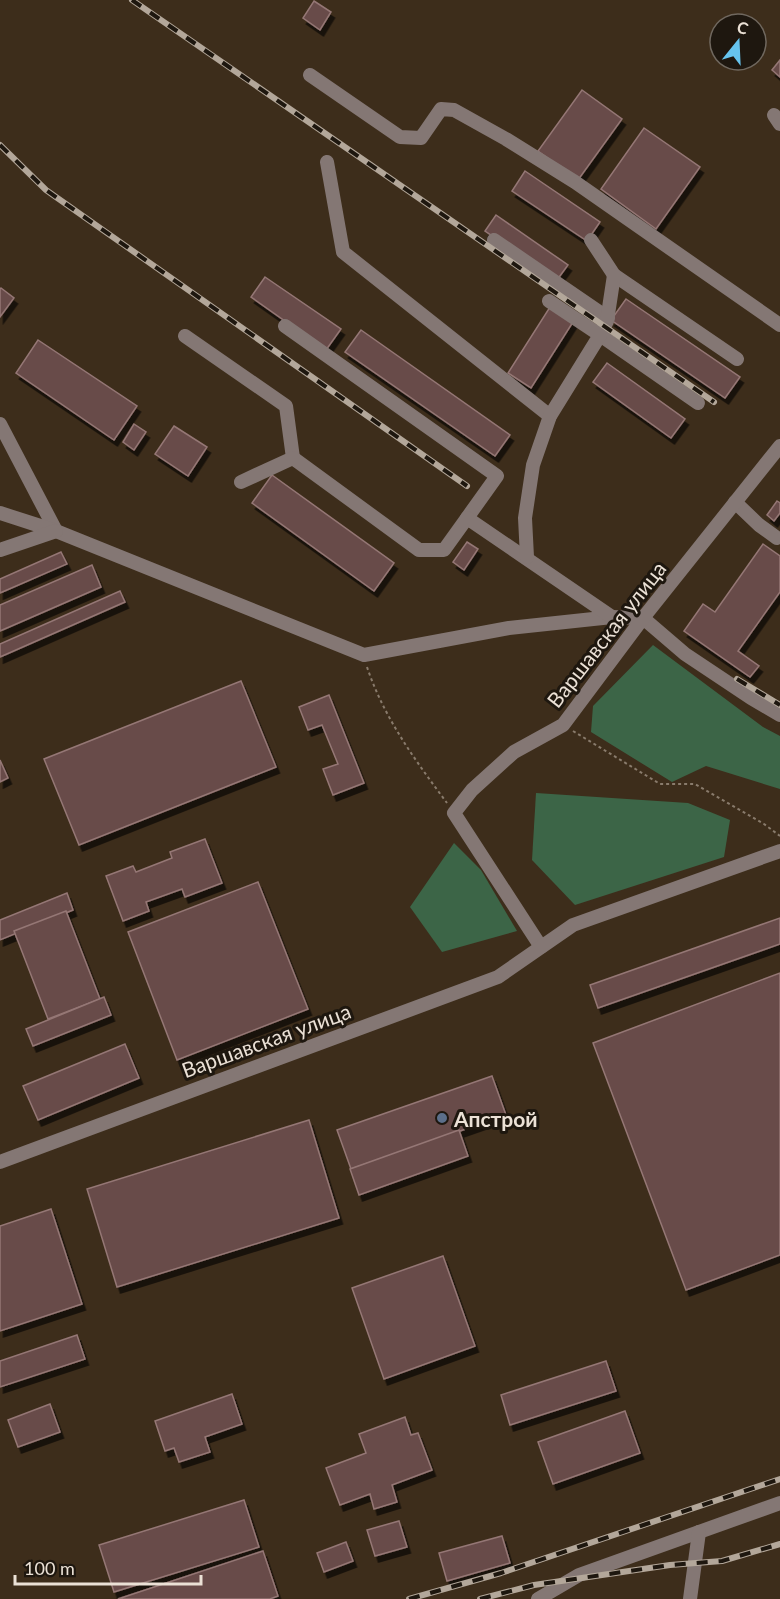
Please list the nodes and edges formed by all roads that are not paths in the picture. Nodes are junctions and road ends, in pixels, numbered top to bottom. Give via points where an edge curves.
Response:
1 (310, 75) dead end
2 (327, 162) dead end
3 (494, 240) dead end
4 (591, 240) dead end
5 (614, 275) junction
6 (549, 301) dead end
7 (608, 318) junction
8 (780, 325) edge
9 (285, 326) dead end
10 (600, 335) junction
11 (185, 336) dead end
12 (737, 359) dead end
13 (698, 403) dead end
14 (550, 416) junction
15 (0, 424) edge
16 (780, 446) edge
17 (292, 458) junction
18 (241, 482) dead end
19 (735, 502) junction
20 (0, 513) edge
21 (467, 518) junction
22 (56, 531) junction
23 (777, 538) dead end
24 (0, 550) edge
25 (527, 557) junction
26 (612, 617) junction
27 (643, 618) junction
28 (780, 715) edge
29 (780, 850) edge
30 (541, 947) junction
31 (0, 1161) edge
32 (780, 1503) edge
33 (699, 1532) junction
34 (538, 1599) edge
35 (690, 1599) edge

1 - 8 street via 400,137 421,138 441,109 454,110 575,182
2 - 14 street via 343,252
3 - 7 street
4 - 5 street
5 - 7 street
5 - 12 street
6 - 10 street
7 - 10 street
9 - 21 street via 497,476
10 - 13 street
10 - 14 street
11 - 17 street via 286,406
14 - 25 street via 533,465 525,518
15 - 22 street
16 - 19 street, Варшавская улица
17 - 18 street
17 - 21 street via 419,550 444,550
19 - 23 street
19 - 27 street, Варшавская улица
20 - 22 street
21 - 25 street
22 - 24 street
22 - 26 street via 364,655 509,628
25 - 26 street
26 - 27 street
27 - 28 street via 685,654
27 - 30 street, Варшавская улица via 563,725 514,752 472,790 454,813
29 - 30 street, Варшавская улица via 573,925
30 - 31 street, Варшавская улица via 498,977
32 - 33 street
33 - 34 street via 579,1575
33 - 35 street

